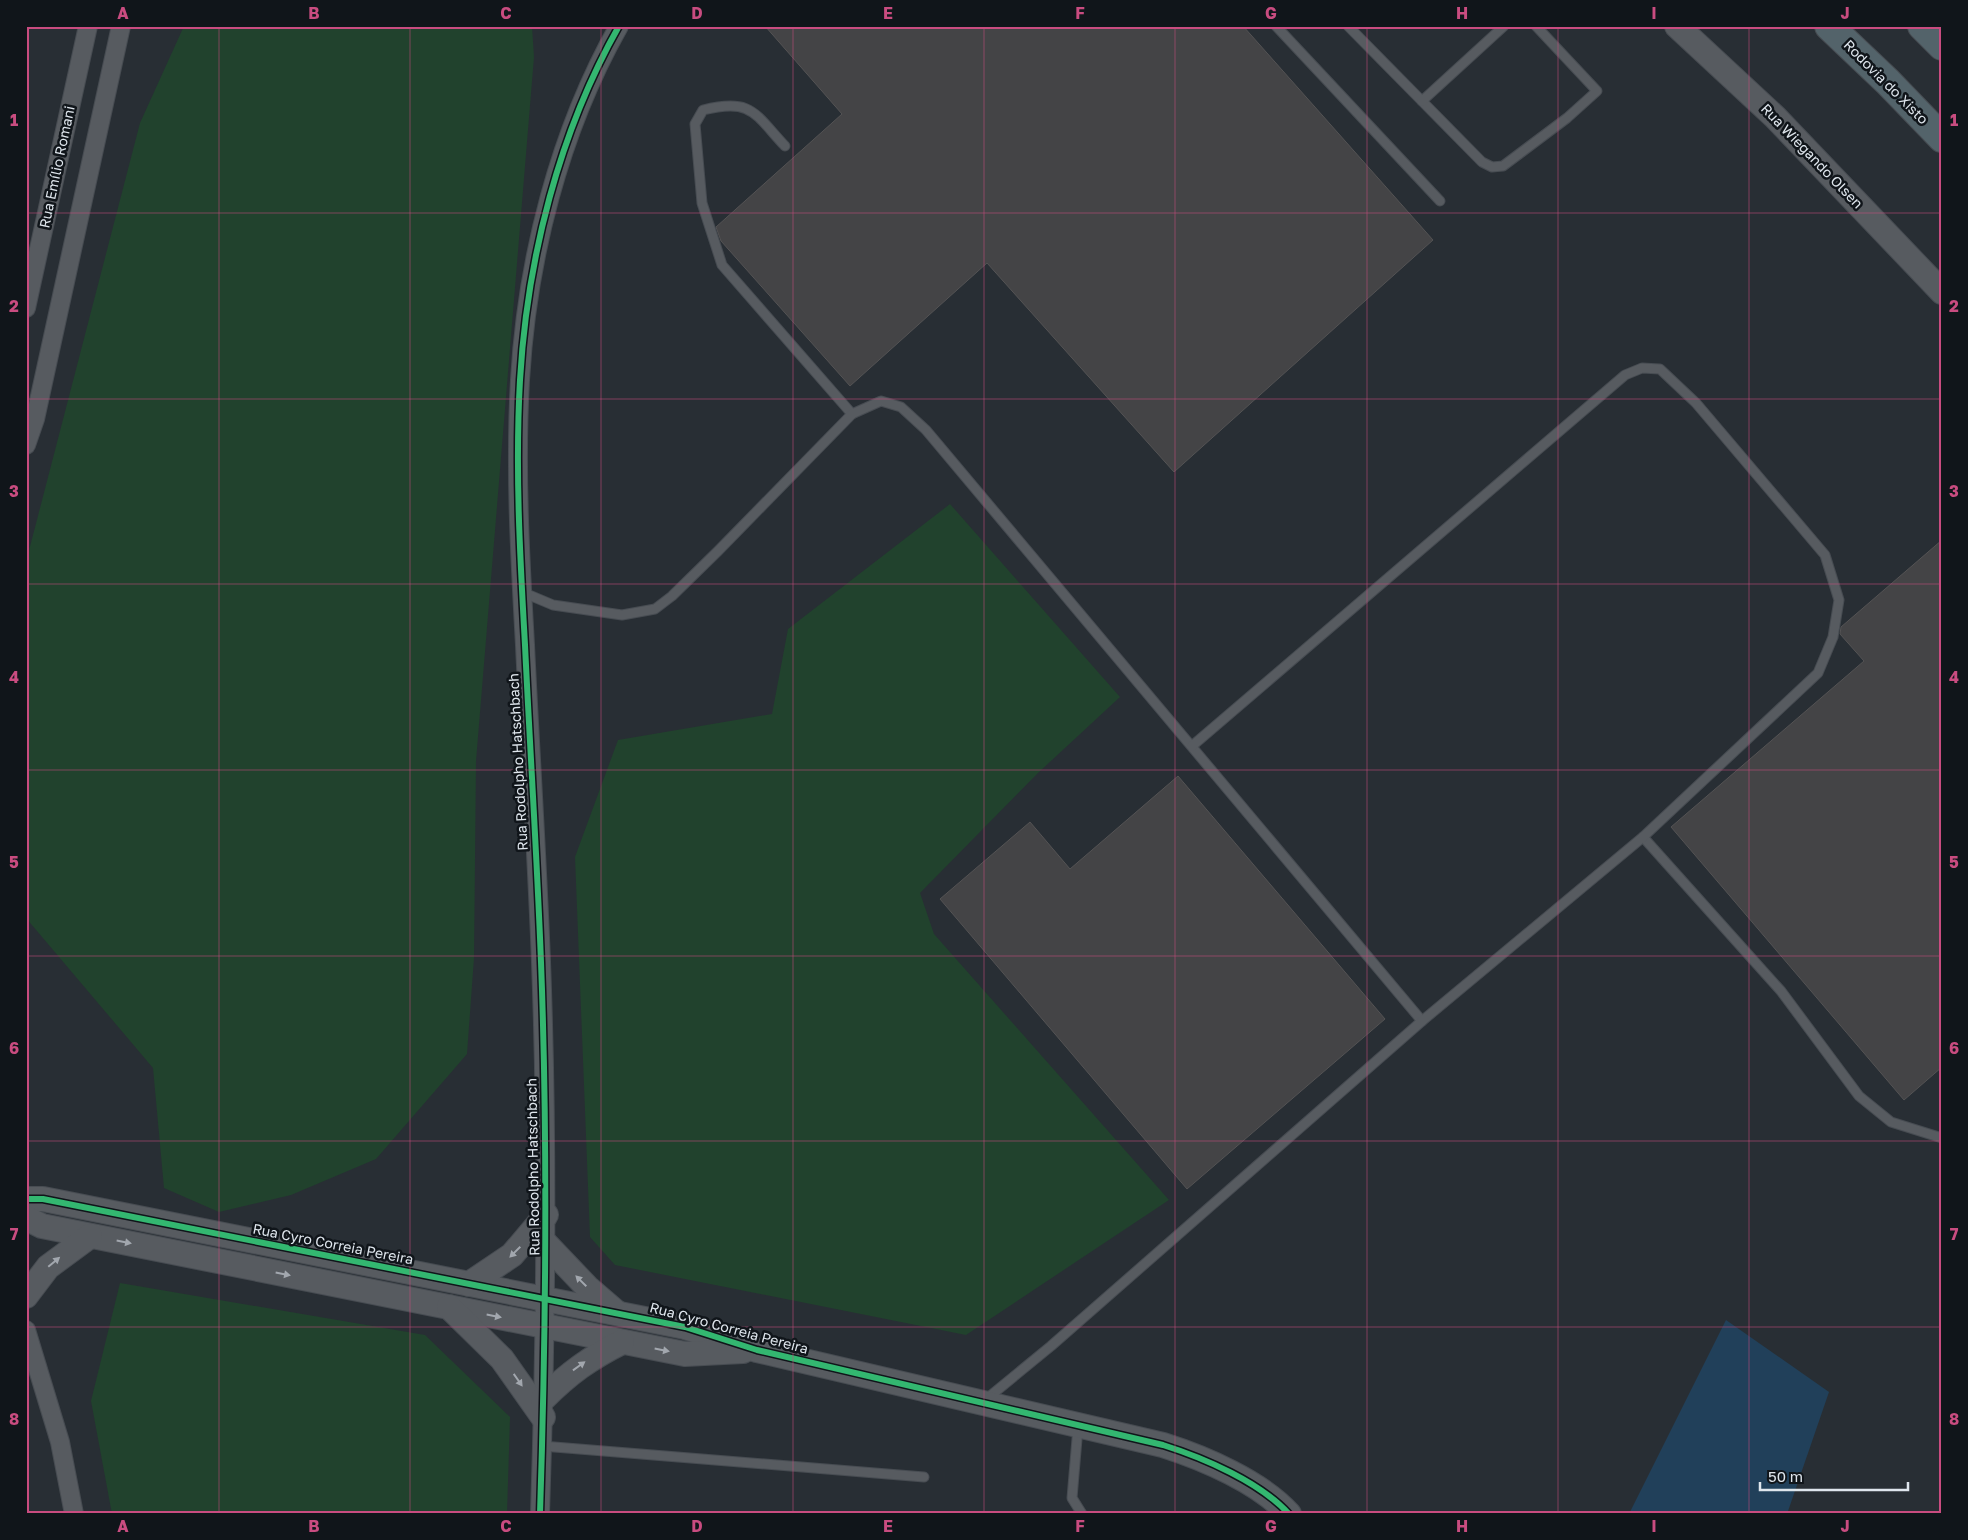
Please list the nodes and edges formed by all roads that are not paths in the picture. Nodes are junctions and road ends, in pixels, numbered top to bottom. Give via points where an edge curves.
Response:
1 (88, 26) edge
2 (121, 26) edge
3 (619, 26) edge
4 (1276, 26) edge
5 (1348, 26) edge
6 (1504, 26) edge
7 (1536, 26) edge
8 (1677, 26) edge
9 (1829, 26) edge
10 (1922, 26) edge
11 (1942, 46) edge
12 (1422, 101) junction
13 (1942, 138) edge
14 (784, 146) dead end
15 (1440, 201) dead end
16 (1942, 292) edge
17 (26, 308) edge
18 (852, 414) junction
19 (26, 445) edge
20 (522, 592) junction
21 (1192, 746) junction
22 (1643, 837) junction
23 (1422, 1021) junction
24 (1942, 1138) edge
25 (26, 1199) edge
26 (546, 1214) junction
27 (26, 1218) edge
28 (90, 1236) junction
29 (546, 1244) junction
30 (469, 1284) junction
31 (26, 1296) edge
32 (546, 1299) junction
33 (449, 1307) junction
34 (618, 1314) junction
35 (546, 1326) junction
36 (26, 1330) edge
37 (622, 1342) junction
38 (757, 1350) junction
39 (982, 1402) junction
40 (543, 1408) junction
41 (1078, 1425) junction
42 (542, 1446) junction
43 (924, 1477) dead end
44 (74, 1514) edge
45 (540, 1514) edge
46 (1082, 1514) edge
47 (1289, 1514) edge

1 - 17 street, Rua Emílio Romani
2 - 19 street via 36,419
3 - 20 street, Rua Rodolpho Hatschbach via 599,64 562,157 531,290 520,380
4 - 15 lane
5 - 12 lane
6 - 12 lane
7 - 12 lane via 1597,91 1503,166 1492,167 1482,162
8 - 16 street, Rua Wiegando Olsen via 1775,118
9 - 13 highway, Rodovia do Xisto
10 - 11 highway
14 - 18 lane via 749,109 726,104 703,110 695,124 702,203 722,265
18 - 20 lane via 718,551 655,609 622,615 553,606
18 - 21 lane via 880,402 901,406 926,430
20 - 26 street, Rua Rodolpho Hatschbach via 541,960
21 - 22 lane via 1626,375 1642,368 1660,369 1696,403 1825,554 1839,600 1833,637 1818,674
21 - 23 lane
22 - 23 lane
22 - 24 lane via 1781,991 1859,1096 1891,1122
23 - 39 lane via 1051,1346
25 - 30 street, Rua Cyro Correia Pereira via 44,1199
26 - 29 street, Rua Rodolpho Hatschbach
26 -> 30 street via 512,1255
27 - 28 street, Rua Cyro Correia Pereira via 42,1226
31 -> 28 street via 48,1267
28 -> 33 street, Rua Cyro Correia Pereira
29 - 32 street, Rua Rodolpho Hatschbach
34 -> 29 street
30 - 32 street, Rua Cyro Correia Pereira
32 - 34 street, Rua Cyro Correia Pereira
32 - 35 street, Rua Rodolpho Hatschbach
33 -> 35 street, Rua Cyro Correia Pereira
33 -> 40 street via 502,1359
34 - 38 street, Rua Cyro Correia Pereira via 685,1327
35 - 37 street, Rua Cyro Correia Pereira
35 - 40 street, Rua Rodolpho Hatschbach
36 - 44 street via 60,1442
37 -> 38 street, Rua Cyro Correia Pereira via 685,1354
40 -> 37 street via 569,1373
38 - 39 street, Rua Cyro Correia Pereira
39 - 41 street, Rua Cyro Correia Pereira
40 - 42 street, Rua Rodolpho Hatschbach
41 - 46 lane via 1072,1498
41 - 47 street, Rua Cyro Correia Pereira via 1193,1454 1222,1467
42 - 43 lane
42 - 45 street, Rua Rodolpho Hatschbach

